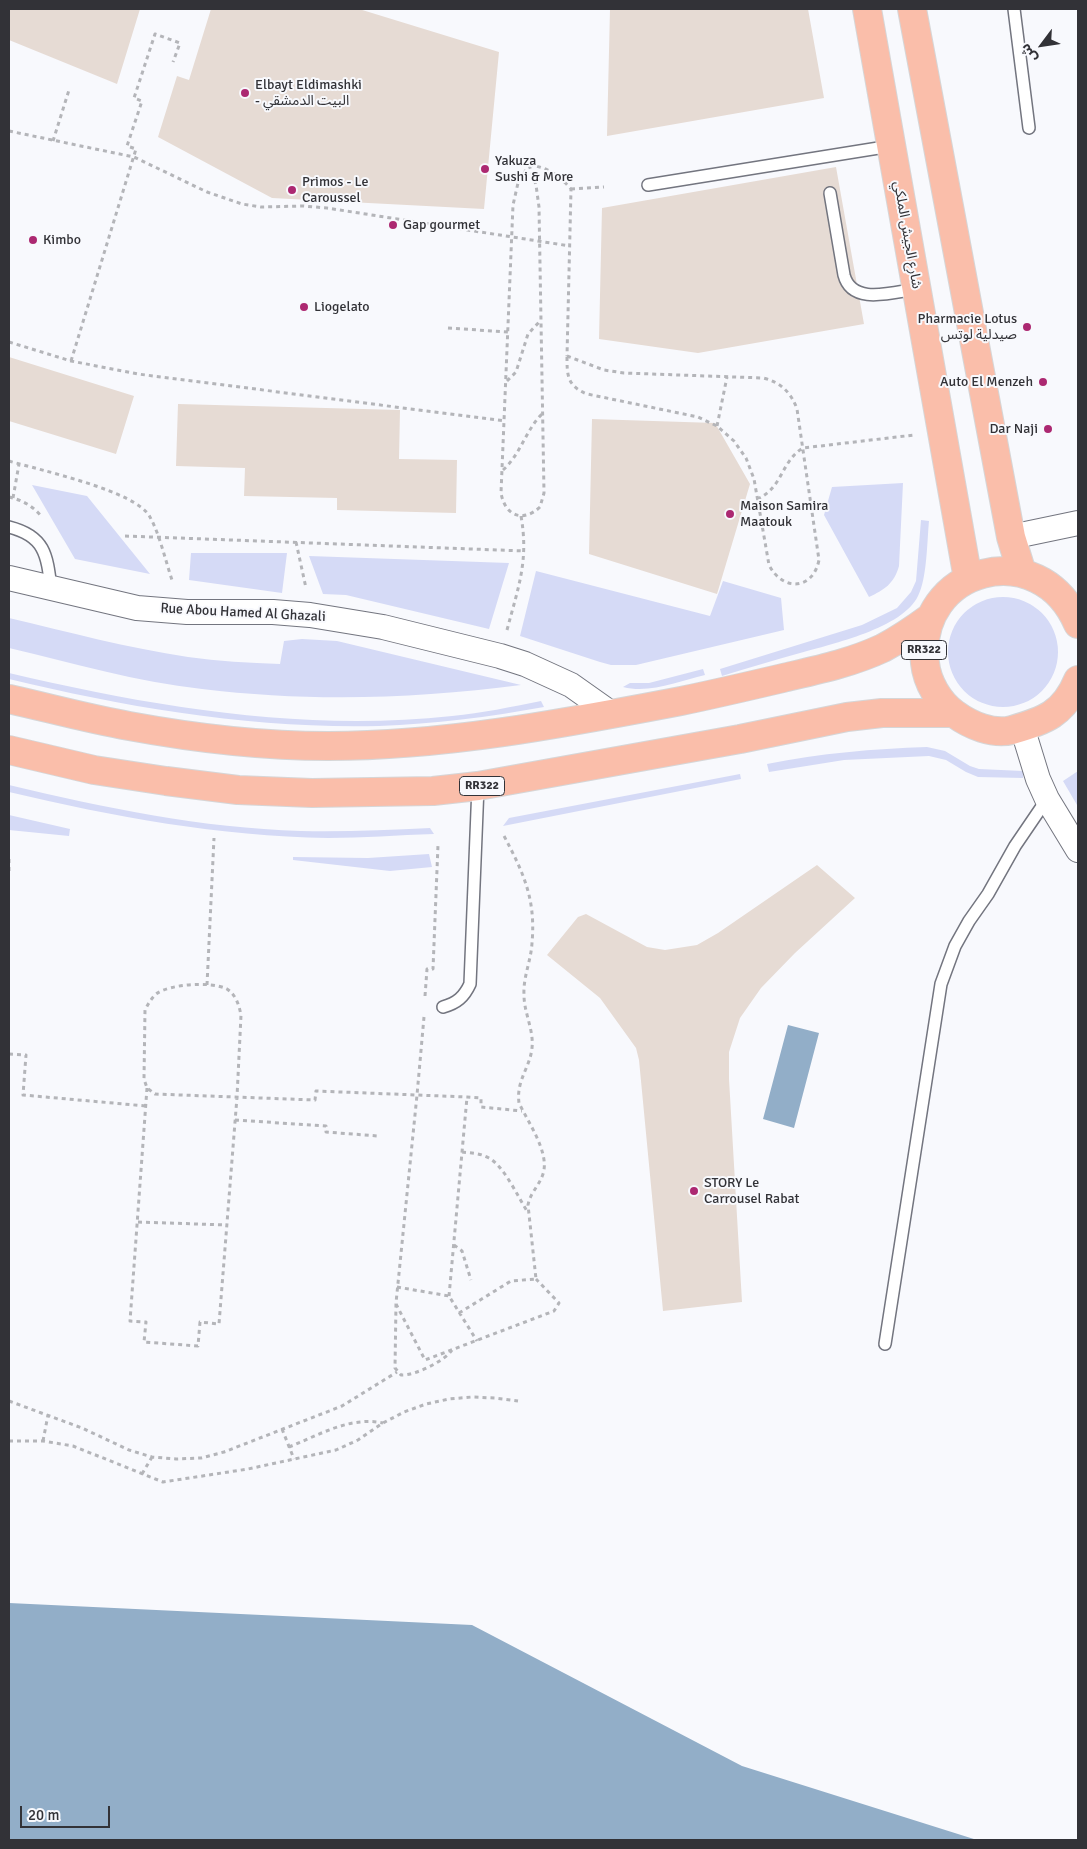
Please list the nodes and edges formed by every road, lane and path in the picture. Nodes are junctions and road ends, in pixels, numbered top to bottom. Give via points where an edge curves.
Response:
1 (866, 9) edge
2 (912, 9) edge
3 (1014, 9) edge
4 (173, 62) dead end
5 (69, 90) dead end
6 (1029, 128) dead end
7 (9, 131) edge
8 (53, 141) junction
9 (891, 146) junction
10 (134, 157) junction
11 (529, 165) junction
12 (648, 185) dead end
13 (604, 187) dead end
14 (570, 189) junction
15 (830, 193) dead end
16 (512, 236) junction
17 (540, 241) junction
18 (570, 246) junction
19 (917, 289) junction
20 (541, 320) junction
21 (448, 328) dead end
22 (508, 332) junction
23 (9, 342) edge
24 (567, 356) junction
25 (70, 360) junction
26 (727, 377) junction
27 (506, 382) junction
28 (543, 413) junction
29 (504, 421) junction
30 (717, 426) junction
31 (914, 435) dead end
32 (803, 448) junction
33 (9, 461) edge
34 (19, 464) junction
35 (502, 471) junction
36 (13, 498) dead end
37 (757, 499) junction
38 (521, 516) junction
39 (1078, 523) edge
40 (9, 527) edge
41 (125, 536) dead end
42 (157, 537) junction
43 (1011, 537) junction
44 (296, 542) junction
45 (525, 551) junction
46 (1022, 573) junction
47 (9, 578) edge
48 (968, 579) junction
49 (173, 584) dead end
50 (51, 588) junction
51 (1067, 592) edge
52 (308, 597) dead end
53 (931, 617) junction
54 (1078, 624) edge
55 (505, 636) dead end
56 (1078, 681) edge
57 (9, 699) edge
58 (953, 713) junction
59 (612, 714) junction
60 (1022, 727) junction
61 (9, 750) edge
62 (478, 786) junction
63 (1047, 799) junction
64 (503, 834) dead end
65 (214, 838) dead end
66 (438, 845) dead end
67 (1078, 850) edge
68 (9, 859) edge
69 (9, 873) edge
70 (207, 985) junction
71 (425, 998) dead end
72 (443, 1007) dead end
73 (424, 1008) dead end
74 (9, 1054) edge
75 (147, 1088) junction
76 (418, 1095) junction
77 (237, 1097) junction
78 (467, 1098) junction
79 (146, 1106) junction
80 (522, 1110) junction
81 (235, 1120) junction
82 (378, 1136) dead end
83 (462, 1152) junction
84 (528, 1212) junction
85 (138, 1222) junction
86 (227, 1225) junction
87 (454, 1245) junction
88 (536, 1278) junction
89 (471, 1280) dead end
90 (398, 1287) junction
91 (449, 1296) junction
92 (396, 1303) junction
93 (459, 1313) junction
94 (477, 1341) junction
95 (885, 1344) dead end
96 (452, 1350) junction
97 (397, 1372) junction
98 (9, 1401) edge
99 (518, 1401) dead end
100 (48, 1415) junction
101 (383, 1423) junction
102 (282, 1429) junction
103 (9, 1441) edge
104 (43, 1441) junction
105 (289, 1446) junction
106 (152, 1457) junction
107 (294, 1459) junction
108 (142, 1474) junction

1 - 9 main road, شارع الجيش الملكي
2 - 43 main road
3 - 6 lane
4 - 10 path via 180,43 156,34 134,98 142,101 127,146 136,149
5 - 8 path
7 - 8 path
8 - 10 path
9 - 12 lane
9 - 19 main road, شارع الجيش الملكي
10 - 16 path via 207,192 242,204 327,208
10 - 25 path
11 - 14 path via 553,172
11 - 16 path via 515,194
11 - 17 path via 538,196
13 - 14 path
14 - 18 path
15 - 19 lane via 844,275 850,288 869,295
16 - 17 path
16 - 22 path
17 - 18 path
17 - 20 path
18 - 24 path
19 - 48 main road, شارع الجيش الملكي
20 - 27 path via 528,334 516,372
20 - 28 path
21 - 22 path
22 - 27 path
23 - 25 path
24 - 26 path via 604,370 624,373
24 - 30 path via 569,379 579,391 698,417
25 - 29 path via 138,374
26 - 30 path
26 - 32 path via 762,378 781,385 794,400
27 - 29 path
28 - 35 path via 532,426 516,457
28 - 38 path via 543,500 535,512
29 - 35 path
30 - 37 path via 734,441 746,458
31 - 32 path
32 - 37 path via 793,456 771,490
32 - 37 path via 819,560 811,578 792,584 774,574
33 - 34 path
34 - 36 path
34 - 42 path via 126,497 150,516
35 - 38 path via 503,501 506,508
38 - 45 path
39 - 43 street
40 - 50 lane via 29,534 43,550 48,560
41 - 42 path
42 - 44 path
42 - 49 path
43 - 46 main road
44 - 45 path
44 - 52 path
45 - 55 path
46 - 48 main road, RR322 via 1003,571
46 - 51 main road, RR322
47 - 50 street, Rue Abou Hamed Al Ghazali
48 - 53 main road, RR322 via 940,602
50 - 59 street, Rue Abou Hamed Al Ghazali via 137,608 187,612 274,612 383,627 524,664 571,685
51 - 54 main road, RR322
53 - 58 main road, RR322 via 925,634 926,669 931,685
53 - 59 main road, RR322 via 884,647 831,667
56 - 60 main road, RR322 via 1057,711 1043,721
57 - 59 main road, RR322 via 184,735 327,746 460,738
58 - 60 main road, RR322 via 988,730 1008,731
58 - 62 main road, RR322 via 846,717
60 - 63 street
61 - 62 main road, RR322 via 94,770 238,790 376,793
62 - 72 lane via 470,984 460,1000
63 - 67 street
63 - 95 lane via 955,946 941,984
64 - 80 path via 526,881 533,925 524,985 532,1051 518,1086
65 - 70 path
66 - 71 path via 433,969 427,969
68 - 69 path
70 - 75 path via 174,986 164,989 150,1001 145,1010 144,1079
70 - 77 path via 228,990 239,1006
73 - 76 path
74 - 79 path via 26,1055 23,1095
75 - 77 path via 155,1094
75 - 79 path
76 - 77 path via 316,1091 315,1100
76 - 78 path
76 - 90 path
77 - 81 path
78 - 80 path via 481,1098 481,1107
78 - 83 path
79 - 85 path
80 - 84 path via 545,1162 540,1182 529,1198
81 - 82 path via 326,1126 326,1132
81 - 86 path
83 - 84 path via 491,1159
83 - 87 path
84 - 88 path
85 - 86 path
85 - 86 path via 130,1321 146,1322 144,1342 198,1346 200,1322 220,1324
87 - 89 path via 462,1251
87 - 91 path
88 - 93 path via 511,1281
88 - 94 path via 558,1303 554,1311
90 - 91 path
90 - 92 path
91 - 93 path
92 - 96 path via 425,1360
92 - 97 path via 394,1364
93 - 94 path
94 - 96 path
96 - 97 path via 443,1360 410,1374
97 - 102 path via 342,1406
98 - 100 path
99 - 101 path via 472,1397 448,1399 404,1412
100 - 104 path
100 - 106 path
101 - 105 path via 354,1422
101 - 107 path via 347,1446
102 - 105 path
102 - 106 path via 200,1458
103 - 104 path
104 - 108 path via 73,1446
105 - 107 path
106 - 108 path
107 - 108 path via 163,1482

